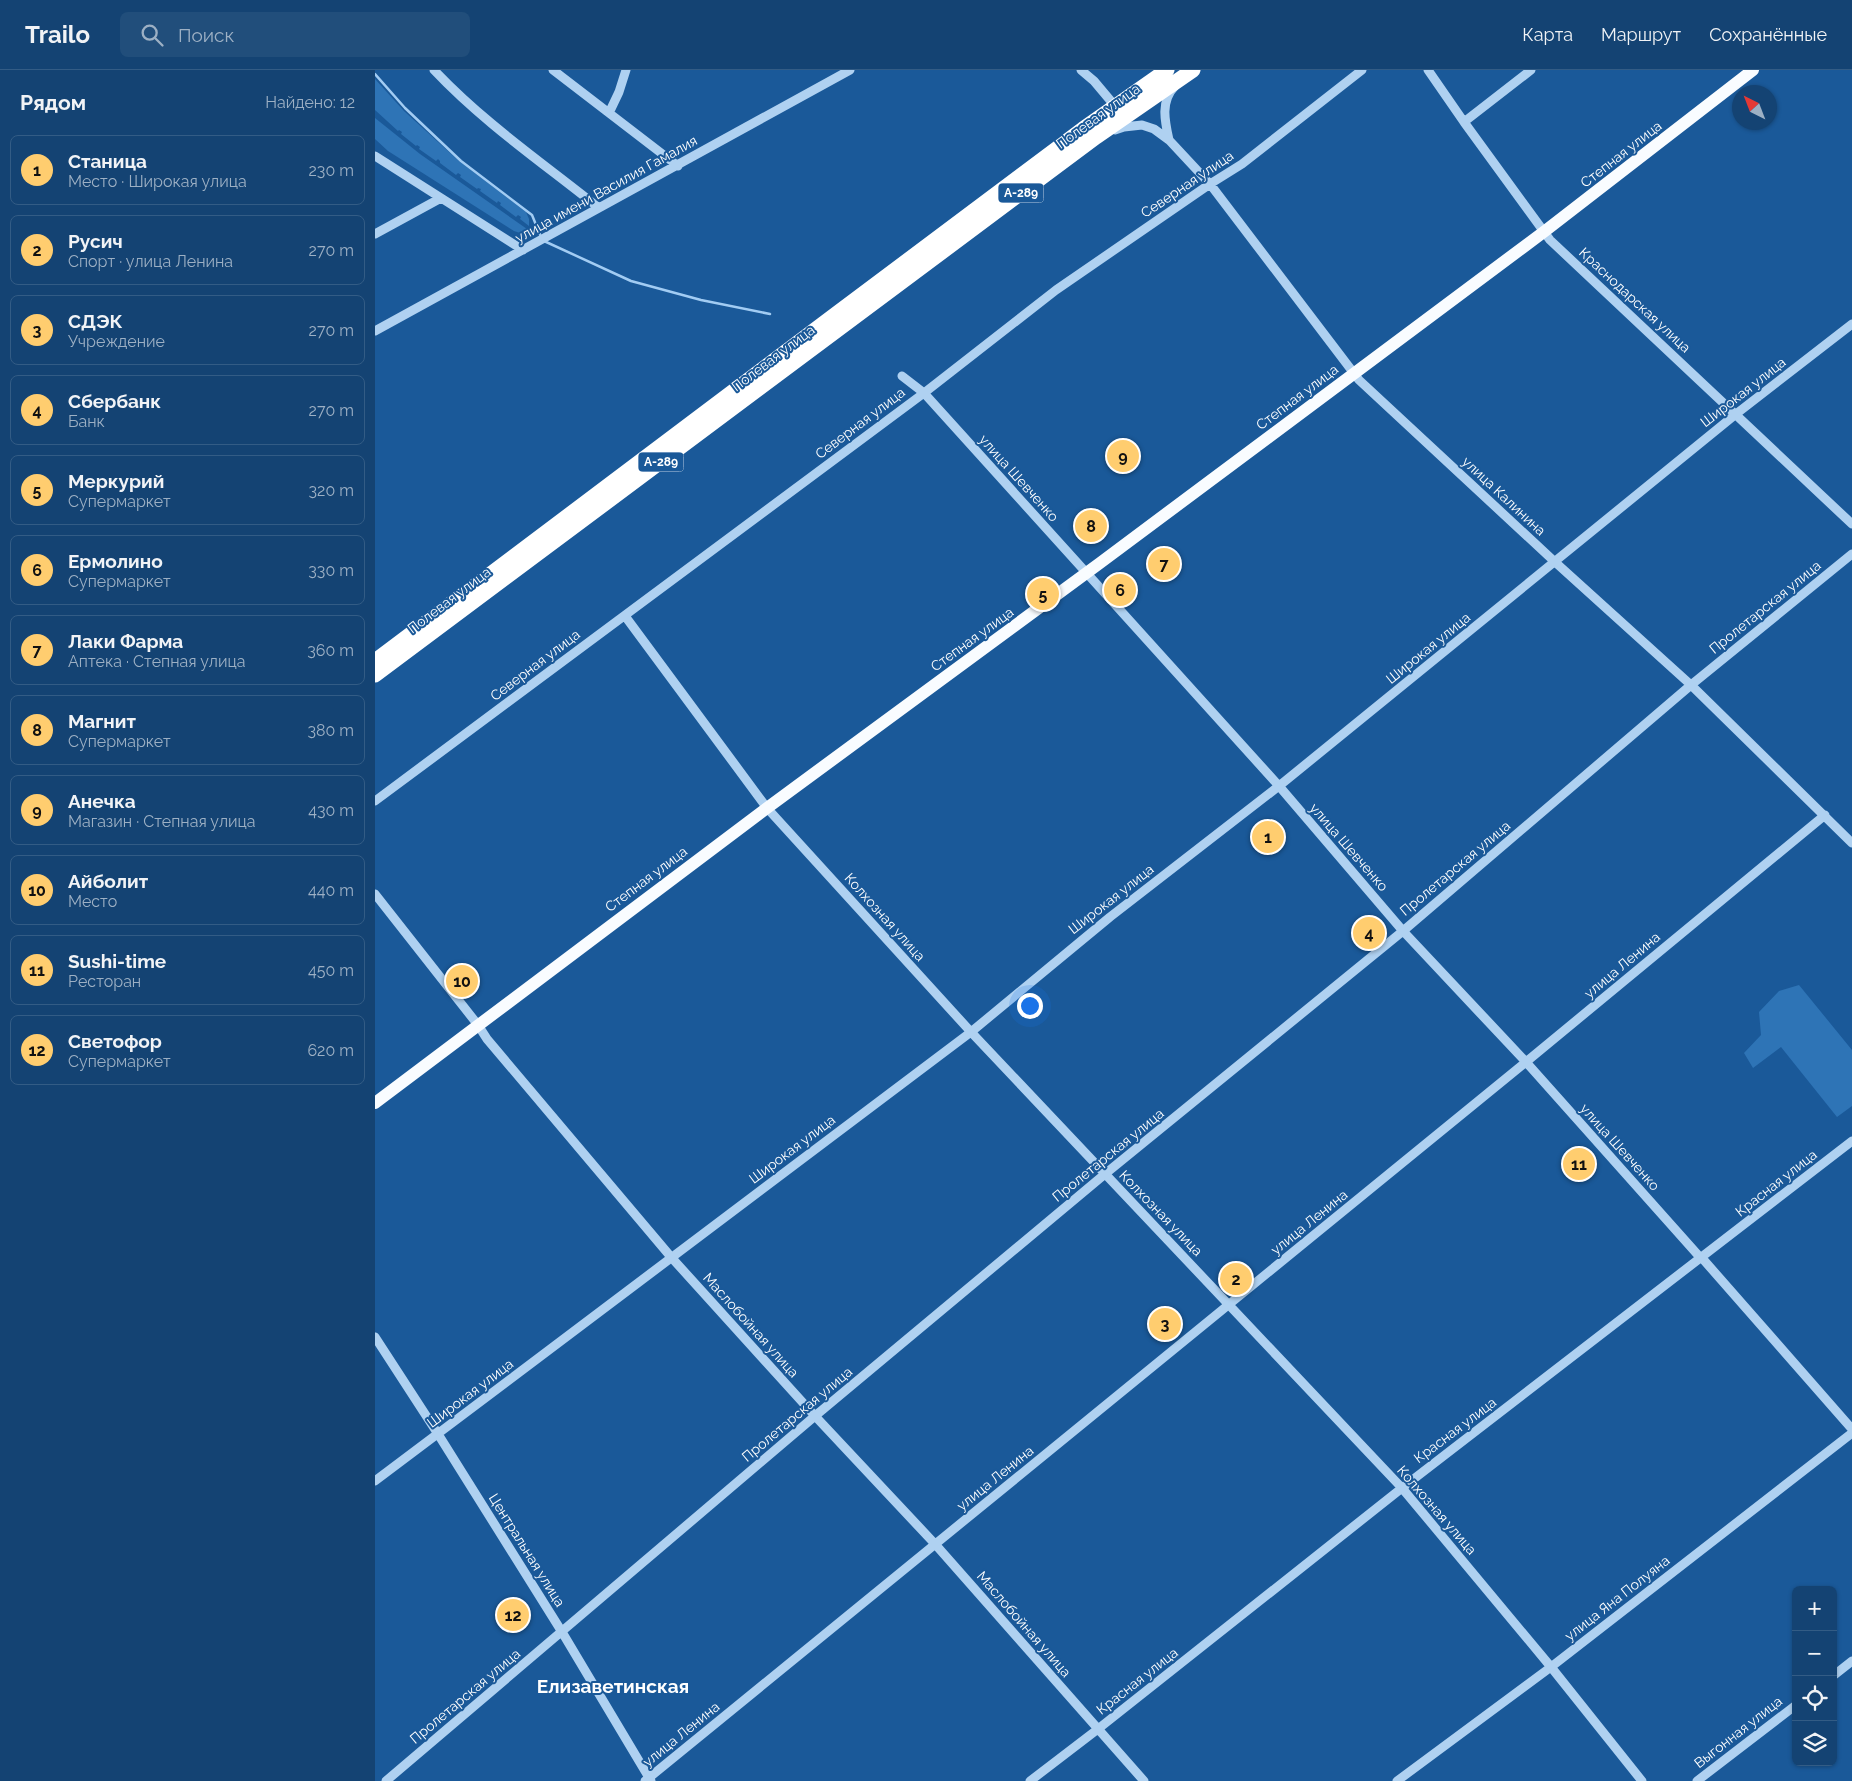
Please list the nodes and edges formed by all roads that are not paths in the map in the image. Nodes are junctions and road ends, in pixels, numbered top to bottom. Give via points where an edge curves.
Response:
1 (553, 70) edge
2 (626, 70) edge
3 (850, 70) edge
4 (1081, 70) edge
5 (1167, 70) edge
6 (1362, 70) edge
7 (1428, 70) edge
8 (1531, 70) edge
9 (1753, 70) edge
10 (440, 72) edge
11 (1190, 72) edge
12 (1115, 106) junction
13 (609, 113) junction
14 (1464, 122) junction
15 (1096, 137) junction
16 (1169, 140) junction
17 (375, 156) edge
18 (678, 166) junction
19 (1210, 184) junction
20 (441, 198) junction
21 (599, 208) junction
22 (1545, 231) junction
23 (375, 234) edge
24 (523, 250) junction
25 (1852, 324) edge
26 (375, 331) edge
27 (1353, 374) junction
28 (902, 376) dead end
29 (924, 393) junction
30 (1736, 414) junction
31 (1852, 524) edge
32 (1852, 554) edge
33 (1555, 562) junction
34 (1087, 573) junction
35 (625, 616) junction
36 (375, 662) edge
37 (375, 675) edge
38 (1691, 685) junction
39 (1279, 786) junction
40 (375, 801) edge
41 (767, 808) junction
42 (1825, 815) junction
43 (1852, 843) edge
44 (375, 894) edge
45 (1403, 931) junction
46 (478, 1025) junction
47 (971, 1032) junction
48 (1526, 1062) junction
49 (375, 1103) edge
50 (1852, 1141) edge
51 (1105, 1174) junction
52 (671, 1257) junction
53 (1702, 1258) junction
54 (1229, 1305) junction
55 (375, 1337) edge
56 (815, 1416) junction
57 (1852, 1429) edge
58 (1852, 1433) edge
59 (438, 1434) junction
60 (375, 1481) edge
61 (1402, 1488) junction
62 (935, 1544) junction
63 (562, 1632) junction
64 (1852, 1661) edge
65 (1551, 1666) junction
66 (1837, 1673) edge
67 (1792, 1708) edge
68 (1098, 1729) junction
69 (648, 1780) edge
70 (386, 1781) edge
71 (1030, 1781) edge
72 (1145, 1781) edge
73 (1397, 1781) edge
74 (1642, 1781) edge
75 (1697, 1781) edge

1 - 13 street
2 - 13 street
3 - 18 street, улица имени Василия Гамалия
4 - 12 street
5 - 12 highway, Полевая улица / А-289
6 - 19 street, Северная улица via 1242,164
7 - 14 street, Краснодарская улица
8 - 14 street
9 - 22 main road, Степная улица
10 - 21 street via 473,109 502,134
11 - 15 highway, Полевая улица / А-289
11 - 16 street, А-289 via 1171,89 1166,102 1164,114
12 - 36 highway, Полевая улица / А-289
13 - 18 street
14 - 22 street, Краснодарская улица
15 - 16 street, А-289 via 1124,127 1142,126 1154,129
15 - 37 highway, Полевая улица / А-289
16 - 19 street, улица Калинина
17 - 20 street
18 - 21 street, улица имени Василия Гамалия
19 - 27 street, улица Калинина
19 - 29 street, Северная улица via 1056,290
20 - 23 street
20 - 24 street
21 - 24 street, улица имени Василия Гамалия
22 - 27 main road, Степная улица
22 - 30 street, Краснодарская улица via 1550,240
24 - 26 street, улица имени Василия Гамалия
25 - 30 street, Широкая улица
27 - 33 street, улица Калинина
27 - 34 main road, Степная улица
28 - 29 street, улица Шевченко
29 - 34 street, улица Шевченко
29 - 35 street, Северная улица
30 - 31 street, Краснодарская улица
30 - 33 street, Широкая улица
32 - 38 street, Пролетарская улица
33 - 38 street, улица Калинина
33 - 39 street, Широкая улица
34 - 39 street, улица Шевченко
34 - 41 main road, Степная улица
35 - 40 street, Северная улица
35 - 41 street, Колхозная улица
38 - 42 street, улица Калинина
38 - 45 street, Пролетарская улица
39 - 45 street, улица Шевченко
39 - 47 street, Широкая улица via 1110,917
41 - 46 main road, Степная улица
41 - 47 street, Колхозная улица
42 - 43 street, улица Калинина
42 - 48 street, улица Ленина
44 - 46 street, Маслобойная улица
45 - 48 street, улица Шевченко
45 - 51 street, Пролетарская улица
46 - 49 main road, Степная улица
46 - 52 street, Маслобойная улица
47 - 51 street, Колхозная улица
47 - 52 street, Широкая улица
48 - 53 street, улица Шевченко
48 - 54 street, улица Ленина
50 - 53 street, Красная улица
51 - 54 street, Колхозная улица
51 - 56 street, Пролетарская улица
52 - 56 street, Маслобойная улица
52 - 59 street, Широкая улица
53 - 57 street, улица Шевченко
53 - 61 street, Красная улица
54 - 61 street, Колхозная улица
54 - 62 street, улица Ленина
55 - 59 street, Центральная улица
56 - 62 street, Маслобойная улица
56 - 63 street, Пролетарская улица
58 - 65 street, улица Яна Полуяна
59 - 60 street, Широкая улица
59 - 63 street, Центральная улица
61 - 65 street, Колхозная улица
61 - 68 street, Красная улица
62 - 68 street, Маслобойная улица
62 - 69 street, улица Ленина
63 - 69 street, Центральная улица
63 - 70 street, Пролетарская улица
64 - 66 street
65 - 73 street, улица Яна Полуяна
65 - 74 street, Колхозная улица
67 - 75 street, Выгонная улица
68 - 71 street, Красная улица
68 - 72 street, Маслобойная улица

